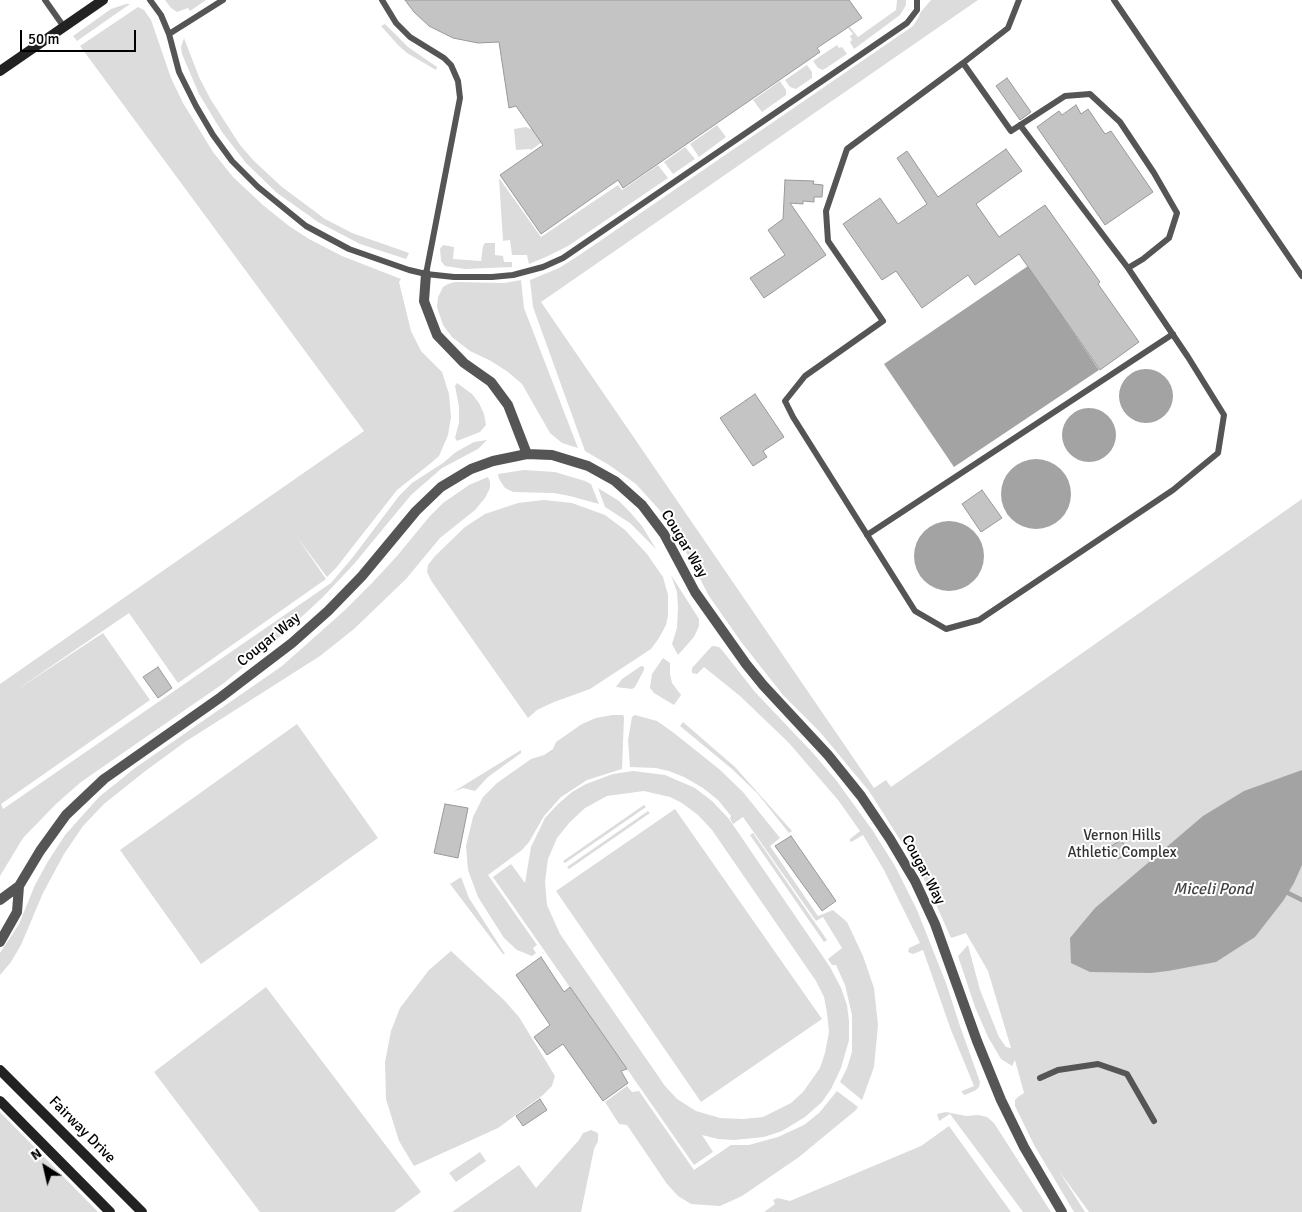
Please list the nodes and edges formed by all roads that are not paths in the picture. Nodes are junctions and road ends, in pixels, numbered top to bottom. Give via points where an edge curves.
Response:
1 (45, 0) edge
2 (103, 0) edge
3 (150, 0) edge
4 (223, 0) edge
5 (382, 0) edge
6 (917, 0) edge
7 (1019, 0) edge
8 (1114, 0) edge
9 (64, 27) junction
10 (169, 34) junction
11 (963, 63) junction
12 (0, 71) edge
13 (1020, 125) junction
14 (1128, 268) junction
15 (426, 274) junction
16 (1302, 276) edge
17 (1173, 334) junction
18 (527, 454) junction
19 (867, 535) junction
20 (19, 886) junction
21 (0, 900) edge
22 (0, 942) edge
23 (0, 1070) edge
24 (1040, 1078) dead end
25 (0, 1101) edge
26 (1154, 1121) dead end
27 (110, 1212) edge
28 (142, 1212) edge
29 (1062, 1212) edge

1 - 9 lane
2 - 9 main road
3 - 10 lane
4 - 10 lane
5 - 15 lane via 396,23 410,37 451,65 458,81 460,98
6 - 15 lane via 917,10 907,23 563,258 513,275 454,277
7 - 11 lane via 1008,28
8 - 16 lane
9 - 12 main road
10 - 15 lane via 179,72 196,106 232,161 258,187 287,212 325,237 386,263
11 - 13 lane via 1011,131
11 - 19 lane via 847,148 826,212 828,241 883,321 805,376 785,401
13 - 14 lane
13 - 14 lane via 1065,96 1090,94 1120,122 1177,213 1169,238
14 - 17 lane
15 - 18 street via 424,301 436,335 464,363 491,382 508,404
17 - 19 lane
17 - 19 lane via 1224,416 1218,453 1173,490 979,620 946,629 916,611
18 - 20 street, Cougar Way via 471,469 441,487 416,511 362,576 292,643 104,779 66,815
18 - 29 street, Cougar Way via 552,455 588,466 615,481 642,505 664,534 695,592 746,664 861,796 915,881 945,948 1001,1100
20 - 21 street, Cougar Way
20 - 22 street, Cougar Way via 18,912
23 - 28 main road, Fairway Drive
24 - 26 lane via 1058,1070 1098,1064 1127,1074
25 - 27 main road

